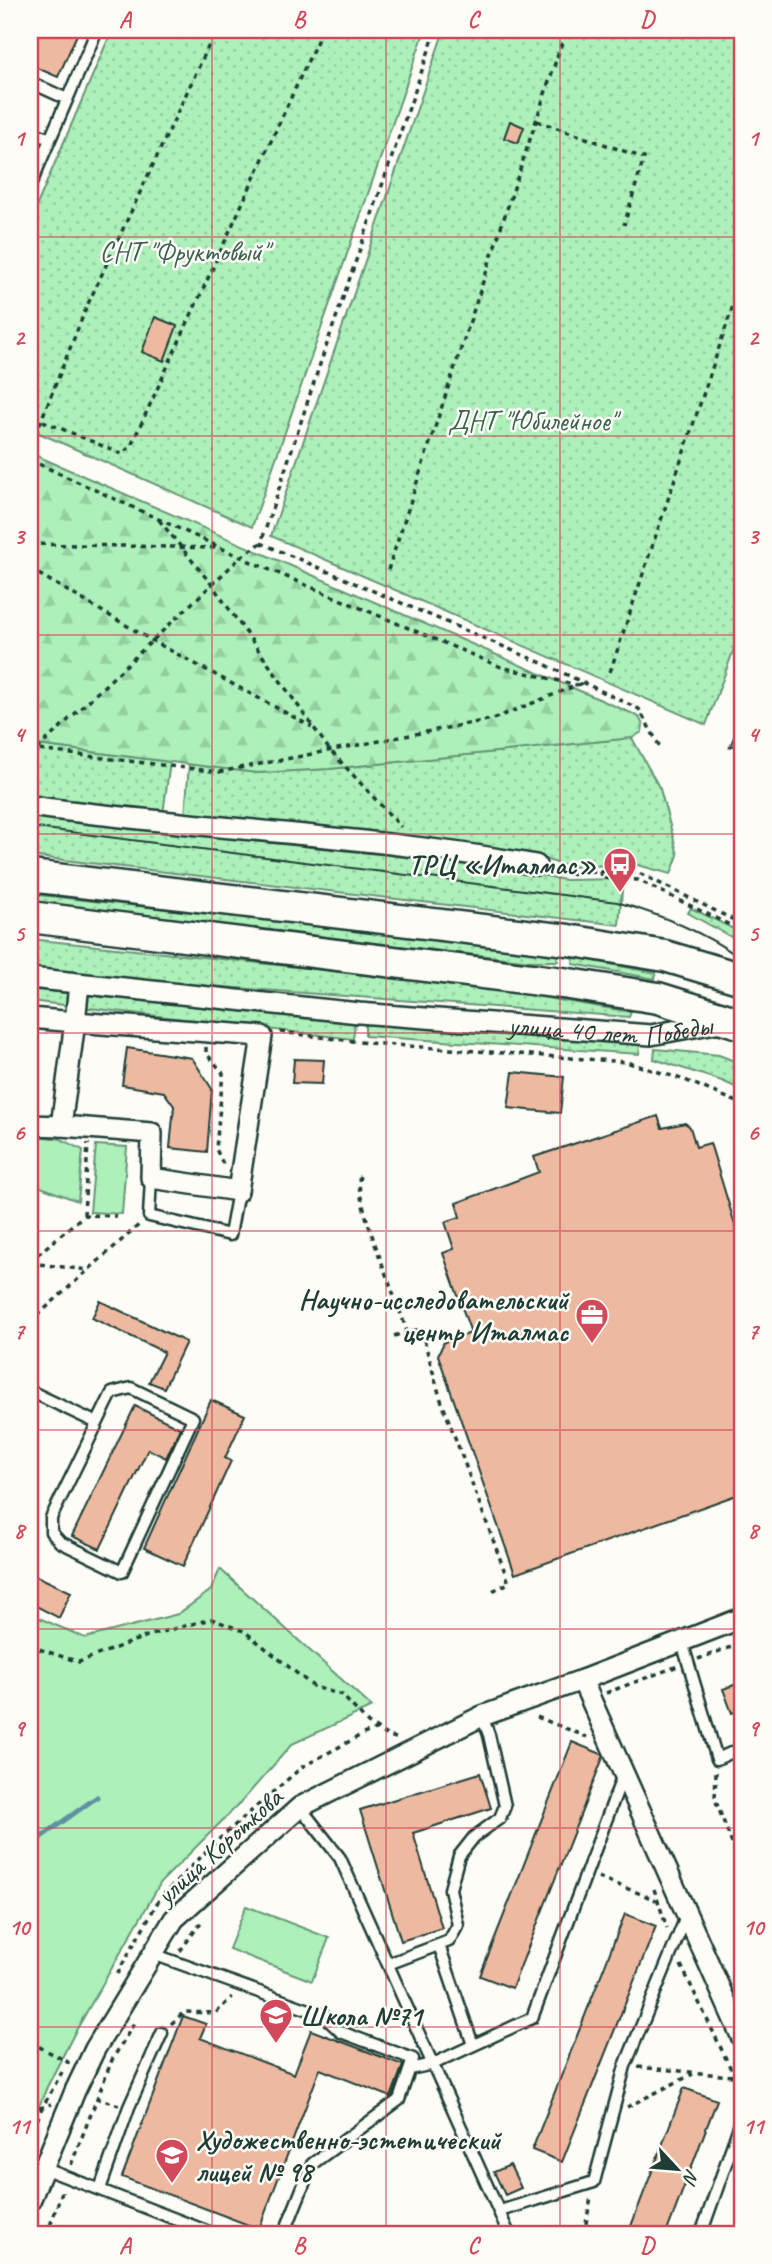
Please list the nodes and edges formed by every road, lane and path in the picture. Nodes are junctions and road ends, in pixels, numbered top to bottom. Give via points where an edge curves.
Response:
1 (97, 30) edge
2 (216, 30) edge
3 (322, 30) edge
4 (436, 30) edge
5 (566, 30) edge
6 (30, 82) edge
7 (67, 99) junction
8 (537, 121) junction
9 (30, 131) edge
10 (50, 139) junction
11 (30, 186) edge
12 (624, 225) dead end
13 (742, 279) edge
14 (43, 421) junction
15 (33, 443) dead end
16 (30, 460) edge
17 (157, 519) junction
18 (261, 543) junction
19 (30, 544) edge
20 (183, 547) junction
21 (220, 548) junction
22 (241, 557) junction
23 (30, 569) edge
24 (388, 570) dead end
25 (212, 584) junction
26 (153, 641) junction
27 (611, 672) dead end
28 (585, 682) junction
29 (577, 685) junction
30 (314, 728) junction
31 (660, 747) dead end
32 (329, 749) junction
33 (32, 750) edge
34 (30, 756) edge
35 (30, 806) edge
36 (420, 848) junction
37 (536, 865) joint
38 (600, 871) junction
39 (30, 876) edge
40 (30, 917) edge
41 (742, 924) edge
42 (742, 931) edge
43 (568, 940) junction
44 (30, 978) edge
45 (742, 979) edge
46 (563, 983) junction
47 (79, 984) junction
48 (30, 1018) edge
49 (75, 1022) junction
50 (737, 1022) edge
51 (260, 1049) junction
52 (206, 1054) dead end
53 (742, 1104) edge
54 (30, 1125) edge
55 (61, 1126) junction
56 (89, 1128) junction
57 (226, 1169) dead end
58 (360, 1176) dead end
59 (152, 1178) junction
60 (237, 1191) junction
61 (84, 1214) junction
62 (116, 1216) dead end
63 (149, 1216) junction
64 (30, 1262) edge
65 (88, 1270) junction
66 (30, 1322) edge
67 (407, 1332) junction
68 (394, 1336) dead end
69 (30, 1391) edge
70 (97, 1423) junction
71 (490, 1592) dead end
72 (742, 1618) edge
73 (682, 1642) junction
74 (30, 1646) edge
75 (583, 1680) junction
76 (482, 1716) junction
77 (537, 1717) dead end
78 (589, 1738) dead end
79 (421, 1745) junction
80 (742, 1748) edge
81 (716, 1759) junction
82 (625, 1771) junction
83 (300, 1807) junction
84 (742, 1870) edge
85 (587, 1872) junction
86 (687, 1913) junction
87 (439, 1945) junction
88 (673, 1948) junction
89 (153, 1954) junction
90 (388, 1964) junction
91 (243, 1986) junction
92 (162, 2033) joint
93 (742, 2038) edge
94 (30, 2042) edge
95 (473, 2045) junction
96 (68, 2062) dead end
97 (433, 2064) junction
98 (625, 2066) junction
99 (410, 2069) junction
100 (694, 2073) junction
101 (742, 2077) edge
102 (735, 2078) junction
103 (742, 2092) edge
104 (96, 2098) dead end
105 (109, 2103) dead end
106 (612, 2114) junction
107 (742, 2118) edge
108 (43, 2168) junction
109 (594, 2182) junction
110 (100, 2189) junction
111 (30, 2201) edge
112 (500, 2211) junction
113 (214, 2234) edge
114 (284, 2234) edge
115 (509, 2234) edge
116 (584, 2234) edge
117 (701, 2234) edge

1 - 7 lane
2 - 14 path via 87,306
3 - 14 path via 131,446 122,454
4 - 18 path
5 - 8 path
6 - 7 lane
7 - 10 lane
8 - 12 path via 644,158
8 - 24 path
9 - 10 lane
10 - 11 lane
13 - 27 path
14 - 15 path
16 - 17 path
17 - 20 path
17 - 21 path
18 - 22 path
18 - 28 path
19 - 20 path
20 - 21 path
20 - 25 path
21 - 22 path
22 - 25 path
22 - 29 path via 501,667
23 - 26 path
25 - 26 path
25 - 30 path
26 - 30 path
26 - 33 path
28 - 29 path
28 - 31 path via 639,709
29 - 32 path via 493,719
30 - 32 path
32 - 33 path via 219,772
32 - 36 path
33 - 34 path
35 - 36 street
36 - 37 street
37 - 38 path via 566,873
38 - 41 path via 639,873
38 - 42 path via 601,878 638,880
39 - 43 main road, улица 40 лет Победы
40 - 46 main road, улица 40 лет Победы
43 - 45 main road, улица 40 лет Победы via 665,956
43 - 46 main road
44 - 47 street, улица 40 лет Победы
46 - 50 main road, улица 40 лет Победы via 657,998
47 - 49 street
47 - 50 street, улица 40 лет Победы via 359,1013 651,1035
48 - 49 street
49 - 51 street via 262,1036
49 - 55 street
51 - 53 path via 281,1031 368,1043 626,1062
51 - 60 street
52 - 57 path via 223,1073 216,1149
54 - 55 street
55 - 56 street
56 - 59 street via 152,1133
56 - 61 path
58 - 67 path via 362,1203
59 - 60 street
59 - 63 lane
60 - 63 lane via 230,1235
61 - 62 path
61 - 64 path
63 - 65 path
64 - 65 path
65 - 66 path
67 - 68 path
67 - 71 path via 421,1329 440,1397 509,1583
69 - 70 lane
70 - 70 lane via 51,1518 51,1532 60,1542 122,1572 194,1418 131,1388 112,1393
72 - 73 street, улица Короткова
73 - 75 street, улица Короткова
73 - 81 lane
74 - 79 path via 79,1662 147,1636 211,1619 244,1631 314,1687 342,1695 368,1723 388,1736
75 - 76 street, улица Короткова
75 - 82 street
76 - 79 street, улица Короткова
76 - 87 lane via 505,1806 500,1818 474,1837 459,1856 450,1889 458,1926 449,1941
77 - 78 path
79 - 83 street, улица Короткова
80 - 81 lane
81 - 84 path via 715,1799
82 - 85 lane
82 - 86 street
83 - 89 street, улица Короткова via 174,1919
83 - 90 lane via 340,1858
85 - 86 path
85 - 95 lane via 532,2018
86 - 88 lane
86 - 93 street
87 - 90 lane
87 - 95 lane
88 - 98 lane
88 - 102 path
89 - 91 lane
89 - 108 street, улица Короткова via 96,2049
90 - 97 lane
91 - 92 path via 216,2012 184,2011
91 - 99 lane via 323,2015 341,2032 413,2059
92 - 110 lane
94 - 96 path
95 - 97 lane
97 - 99 lane
97 - 112 lane
98 - 100 path
98 - 106 lane
99 - 114 lane via 400,2100 312,2164
100 - 102 path
100 - 106 path
101 - 102 path
102 - 103 path
104 - 105 path
106 - 109 lane
107 - 117 lane
108 - 110 lane
108 - 111 street, улица Короткова
109 - 112 lane
109 - 116 path
110 - 113 lane
112 - 115 lane

